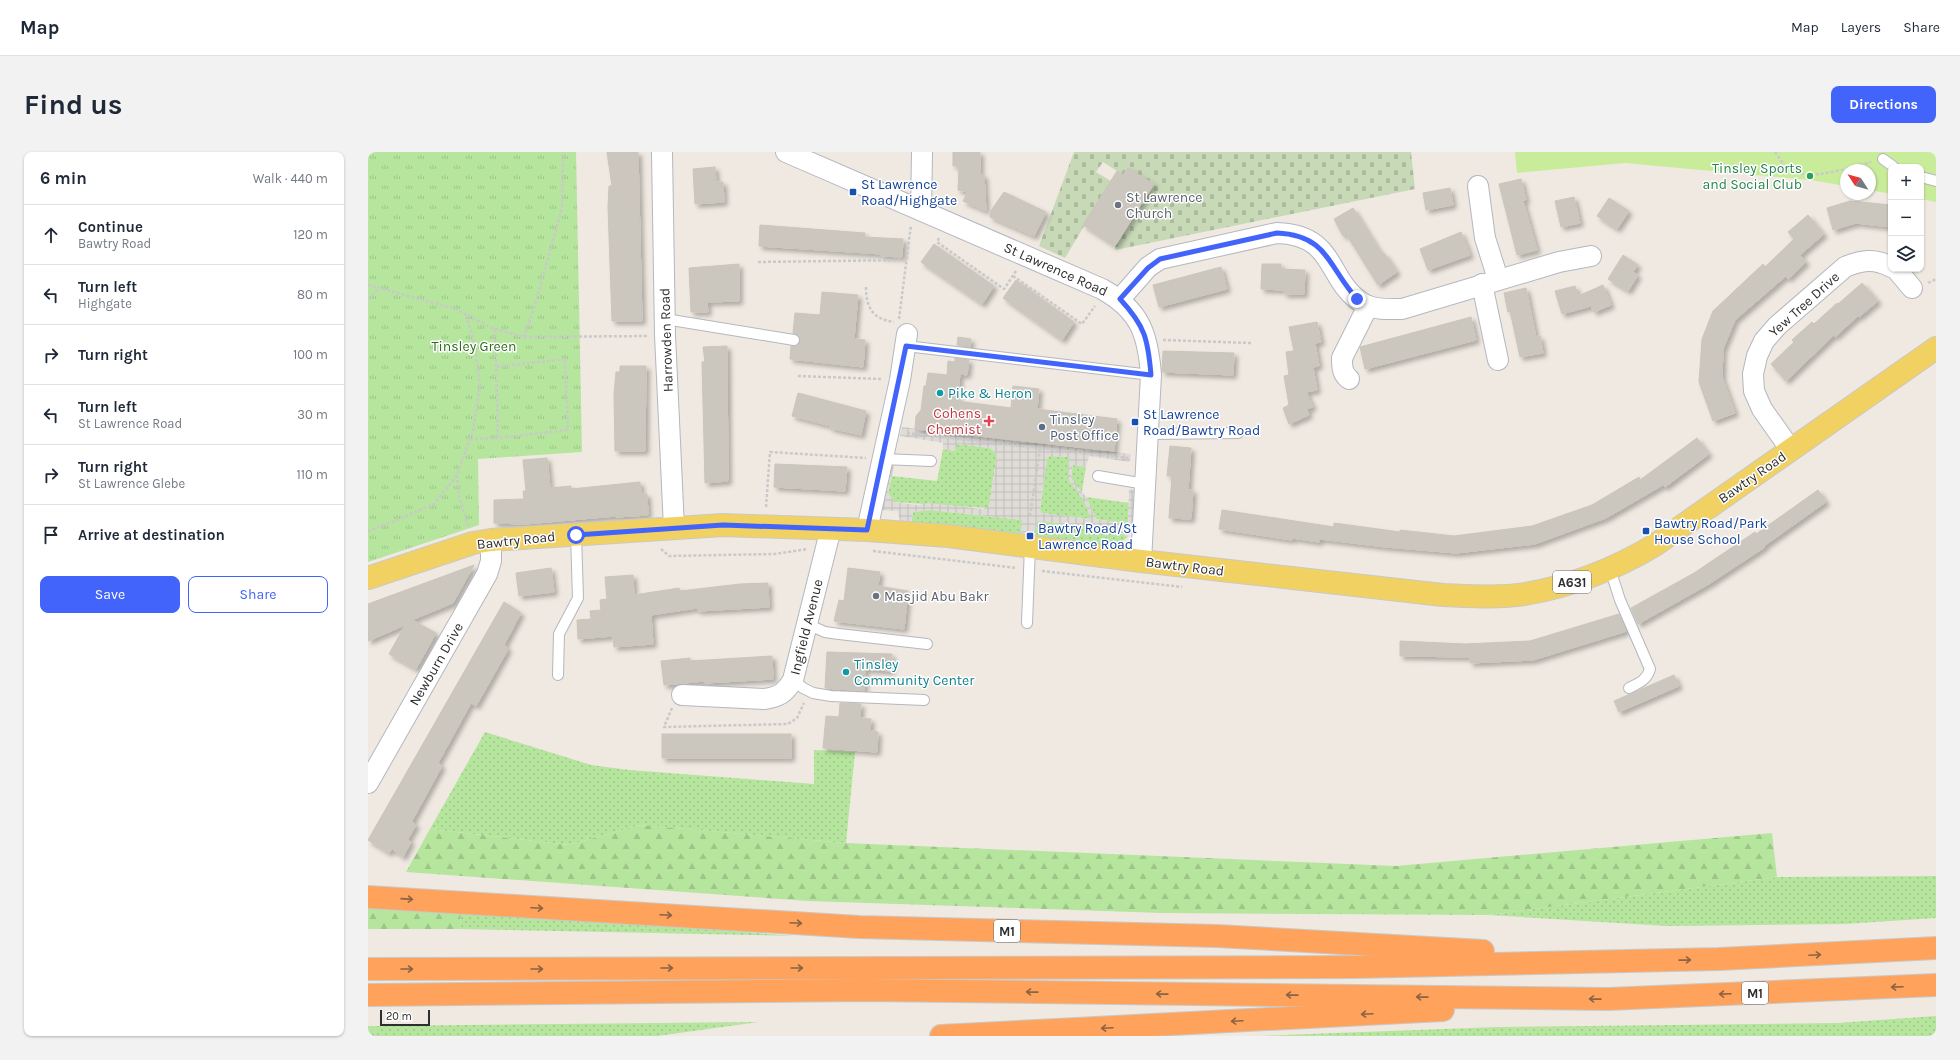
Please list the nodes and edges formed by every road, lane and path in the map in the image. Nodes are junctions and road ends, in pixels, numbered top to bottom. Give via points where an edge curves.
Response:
1 (563, 152) edge
2 (662, 152) edge
3 (786, 152) edge
4 (922, 152) edge
5 (1775, 152) edge
6 (1883, 159) joint
7 (1890, 164) edge
8 (1924, 179) edge
9 (1936, 181) edge
10 (1478, 186) dead end
11 (917, 209) junction
12 (950, 223) junction
13 (1027, 256) junction
14 (1591, 256) dead end
15 (906, 260) junction
16 (758, 262) dead end
17 (1888, 265) edge
18 (1899, 272) edge
19 (1013, 276) junction
20 (1490, 281) junction
21 (368, 285) edge
22 (866, 287) dead end
23 (380, 288) junction
24 (1912, 288) dead end
25 (1113, 295) junction
26 (368, 299) edge
27 (1368, 306) junction
28 (466, 314) junction
29 (665, 327) junction
30 (495, 329) junction
31 (524, 337) junction
32 (794, 340) dead end
33 (907, 340) joint
34 (1146, 340) junction
35 (1251, 342) dead end
36 (1936, 348) edge
37 (1498, 360) dead end
38 (496, 366) junction
39 (1151, 375) junction
40 (798, 376) dead end
41 (1349, 379) dead end
42 (900, 380) junction
43 (889, 432) junction
44 (1238, 433) dead end
45 (1148, 434) junction
46 (498, 438) junction
47 (470, 439) junction
48 (1040, 449) junction
49 (1791, 450) junction
50 (882, 459) junction
51 (930, 461) dead end
52 (1146, 461) junction
53 (457, 475) junction
54 (1098, 476) dead end
55 (1145, 484) junction
56 (1030, 516) dead end
57 (765, 526) junction
58 (674, 528) junction
59 (650, 530) junction
60 (867, 530) junction
61 (368, 531) edge
62 (576, 535) junction
63 (828, 538) junction
64 (482, 542) junction
65 (1030, 546) junction
66 (871, 551) dead end
67 (1141, 561) junction
68 (1610, 569) junction
69 (1029, 570) junction
70 (368, 578) edge
71 (1186, 587) dead end
72 (1027, 623) dead end
73 (807, 624) junction
74 (927, 644) dead end
75 (558, 675) dead end
76 (800, 685) junction
77 (1629, 688) dead end
78 (682, 695) joint
79 (924, 700) dead end
80 (368, 783) edge
81 (368, 897) edge
82 (1936, 948) edge
83 (1646, 960) junction
84 (368, 969) edge
85 (1936, 985) edge
86 (368, 994) edge
87 (1573, 998) junction
88 (941, 1036) edge

1 - 31 path via 562,208
2 - 29 street, Harrowden Road
3 - 11 street, St Lawrence Road
4 - 11 street
5 - 6 path via 1786,167 1809,175
6 - 7 lane
8 - 9 lane
10 - 20 street
11 - 12 street, St Lawrence Road
11 - 15 path
12 - 13 street, St Lawrence Road
12 - 19 path via 937,242 1004,289
13 - 19 path
13 - 25 street, St Lawrence Road
14 - 20 street
15 - 16 path
15 - 22 path via 898,322 885,321 870,310 866,301
17 - 49 street, Yew Tree Drive via 1869,260 1845,267 1777,326 1764,341 1753,374 1754,390 1762,409
18 - 24 street
19 - 25 path via 1082,324
20 - 27 street via 1402,309
20 - 37 street
21 - 23 path
23 - 26 path
23 - 28 path
25 - 27 street via 1160,259 1277,233 1289,234 1312,242 1323,251 1348,289
25 - 34 street, St Lawrence Road via 1135,316
27 - 41 street via 1342,358 1342,368
28 - 30 path
28 - 47 path via 475,345 480,386
29 - 31 path
29 - 32 lane
29 - 58 street, Harrowden Road
30 - 31 path
30 - 38 path
33 - 39 lane
33 - 42 street
34 - 35 path
34 - 39 street, St Lawrence Road
36 - 49 main road, Bawtry Road / A631
38 - 46 path
38 - 46 path via 565,359 568,430
39 - 45 street, St Lawrence Road
40 - 42 path
42 - 43 street
43 - 48 path
43 - 50 street
44 - 45 lane
45 - 52 street, St Lawrence Road
46 - 47 path
47 - 53 path
48 - 52 path
48 - 56 path
49 - 68 main road, Bawtry Road / A631 via 1663,540 1631,560
50 - 51 lane
50 - 57 path via 770,452
50 - 60 street
52 - 55 street, St Lawrence Road
53 - 61 path via 434,504
53 - 64 path via 458,497
54 - 55 lane
55 - 67 street, St Lawrence Road
57 - 58 main road, Bawtry Road / A631
57 - 63 main road, Bawtry Road / A631
58 - 59 main road, Bawtry Road / A631
59 - 62 main road, Bawtry Road / A631
59 - 63 path via 654,542 668,556 774,554
60 - 63 main road, Bawtry Road / A631
60 - 65 main road, Bawtry Road / A631
62 - 64 main road, Bawtry Road / A631
62 - 75 lane via 578,598 559,634
63 - 73 street, Ingfield Avenue
64 - 70 main road, Bawtry Road / A631
64 - 80 street, Newburn Drive via 491,561 487,574
65 - 67 main road, Bawtry Road / A631
65 - 69 lane
66 - 69 path
67 - 68 main road, Bawtry Road / A631 via 1380,589 1485,596 1524,594 1595,576
68 - 77 lane via 1620,600 1650,669 1644,680
69 - 71 path
69 - 72 lane
73 - 74 lane via 825,632
73 - 76 street, Ingfield Avenue
76 - 78 street, Ingfield Avenue via 764,700
76 - 78 path via 803,707 797,718 788,724 664,727 674,704
76 - 79 lane via 813,693 831,696
81 -> 83 highway, M1 via 859,927 1217,936
83 -> 82 highway, M1 via 1719,959
84 -> 83 highway, M1 via 1354,967
85 -> 87 highway, M1 via 1608,999
87 -> 86 highway, M1 via 866,990
87 -> 88 highway via 1457,1010

